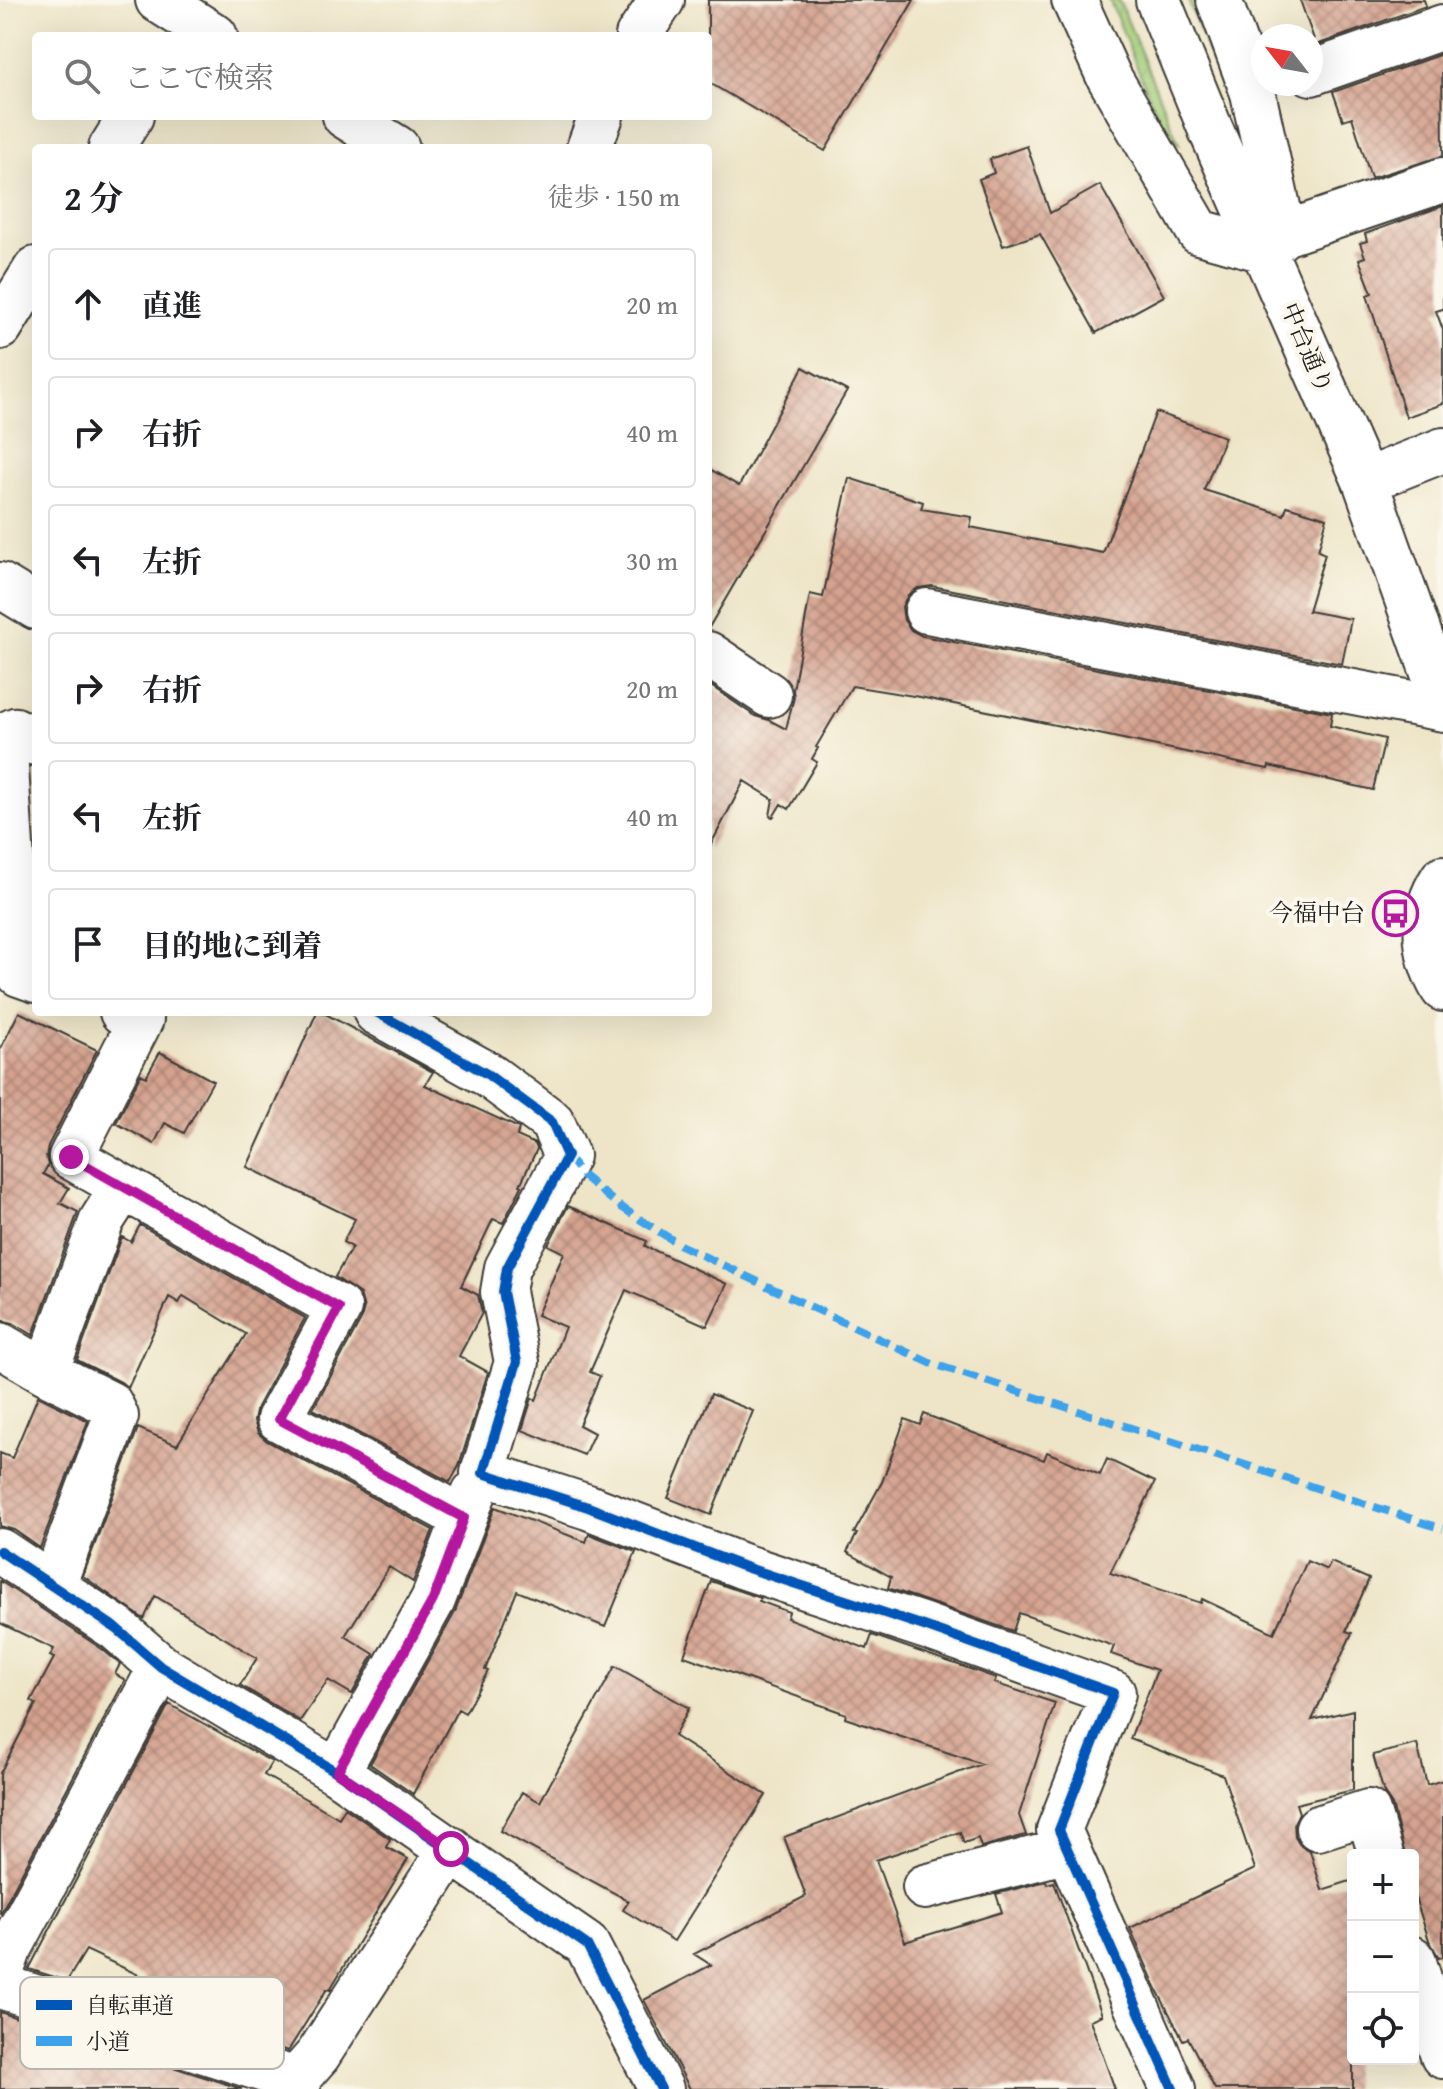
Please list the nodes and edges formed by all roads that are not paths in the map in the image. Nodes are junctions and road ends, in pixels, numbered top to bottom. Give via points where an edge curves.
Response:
1 (662, 0) edge
2 (1074, 0) edge
3 (1158, 0) edge
4 (1219, 0) edge
5 (1443, 27) edge
6 (641, 32) edge
7 (1251, 61) edge
8 (1323, 69) edge
9 (1266, 96) edge
10 (128, 120) edge
11 (352, 120) edge
12 (600, 120) edge
13 (114, 144) edge
14 (390, 144) edge
15 (590, 144) edge
16 (1443, 180) edge
17 (1274, 242) junction
18 (32, 275) edge
19 (0, 327) edge
20 (1443, 450) edge
21 (1365, 481) junction
22 (0, 585) edge
23 (32, 605) edge
24 (927, 611) dead end
25 (712, 657) edge
26 (769, 695) dead end
27 (1443, 701) edge
28 (1443, 709) edge
29 (32, 741) edge
30 (1443, 878) edge
31 (32, 979) edge
32 (1443, 989) edge
33 (133, 1016) edge
34 (383, 1016) edge
35 (123, 1187) junction
36 (0, 1345) edge
37 (46, 1372) junction
38 (483, 1473) junction
39 (464, 1518) junction
40 (0, 1551) edge
41 (53, 1586) junction
42 (161, 1667) junction
43 (337, 1772) junction
44 (1318, 1828) dead end
45 (451, 1849) junction
46 (1379, 1849) edge
47 (1068, 1850) junction
48 (925, 1887) dead end
49 (0, 1975) edge
50 (1419, 1978) edge
51 (0, 1986) edge
52 (20, 1993) edge
53 (1443, 2056) edge
54 (249, 2069) edge
55 (297, 2085) edge
56 (661, 2089) edge
57 (1173, 2089) edge

1 - 6 street
2 - 17 street via 1109,77 1199,232
3 - 17 street, 中台通り via 1210,128
4 - 7 street
5 - 8 street
9 - 17 street
10 - 13 street
11 - 14 street
12 - 15 street
16 - 17 street
17 - 21 street, 中台通り
18 - 19 street
20 - 21 street
21 - 27 street, 中台通り
22 - 23 street
24 - 28 street
25 - 26 street
29 - 31 street via 15,730 4,735 19,974
30 - 32 street via 1426,921 1427,947
33 - 35 street via 141,1019 71,1157
34 - 38 street via 487,1074 552,1122 567,1156 507,1268 503,1292 517,1362
35 - 37 street via 102,1220
35 - 39 street via 339,1308 279,1419
36 - 37 street
37 - 41 street via 110,1404 116,1416
38 - 39 street
38 - 47 street via 1113,1693 1059,1830
39 - 43 street via 433,1600
40 - 41 street
41 - 42 street
42 - 43 street
42 - 49 street
43 - 45 street
44 - 46 street via 1368,1812
45 - 55 street
45 - 56 street via 587,1945
47 - 48 street
47 - 57 street
50 - 53 street
51 - 52 street
54 - 55 street

